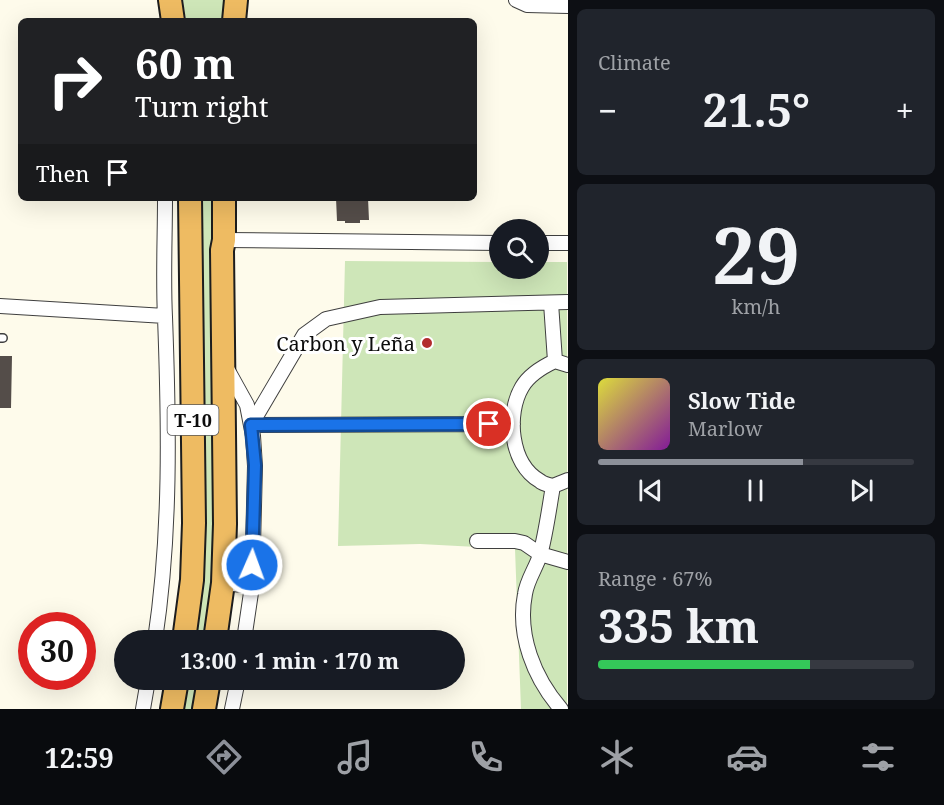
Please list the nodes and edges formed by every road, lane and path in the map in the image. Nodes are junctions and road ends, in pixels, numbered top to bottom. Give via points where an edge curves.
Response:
1 (165, 0) edge
2 (170, 0) edge
3 (236, 0) edge
4 (516, 0) edge
5 (567, 6) edge
6 (163, 18) edge
7 (173, 18) edge
8 (234, 18) edge
9 (165, 201) edge
10 (190, 201) edge
11 (224, 201) edge
12 (224, 240) junction
13 (489, 243) edge
14 (549, 243) edge
15 (567, 243) edge
16 (567, 302) edge
17 (551, 303) junction
18 (0, 306) edge
19 (165, 316) junction
20 (223, 363) junction
21 (561, 363) edge
22 (513, 424) junction
23 (251, 425) junction
24 (567, 480) edge
25 (553, 486) junction
26 (477, 541) dead end
27 (540, 554) junction
28 (567, 562) edge
29 (223, 583) junction
30 (252, 586) junction
31 (156, 630) edge
32 (185, 630) edge
33 (216, 630) edge
34 (245, 630) edge
35 (146, 690) edge
36 (175, 690) edge
37 (207, 690) edge
38 (236, 690) edge
39 (143, 709) edge
40 (172, 709) edge
41 (204, 709) edge
42 (232, 709) edge
43 (561, 709) edge

1 - 6 street
2 - 7 highway
3 - 8 highway
4 - 5 street via 527,5
9 - 19 street
10 - 32 highway, T-10 via 194,524
11 - 12 highway, T-10
12 - 13 street
12 - 20 highway, T-10
14 - 15 street
16 - 17 street
17 - 21 street
17 - 23 street via 380,307 326,319 304,335
18 - 19 street
19 - 31 street via 166,523
20 - 23 street via 247,405
20 - 29 highway, T-10
21 - 22 street via 532,374 517,399
22 - 23 street
22 - 25 street via 516,449 524,467 540,482
23 - 30 street via 255,465
24 - 25 street
25 - 27 street
26 - 27 street via 515,541
27 - 28 street
27 - 43 street via 525,592 522,621 537,675
29 - 30 street
29 - 33 highway, T-10
30 - 34 street
35 - 39 street
36 - 40 highway
37 - 41 highway
38 - 42 street

